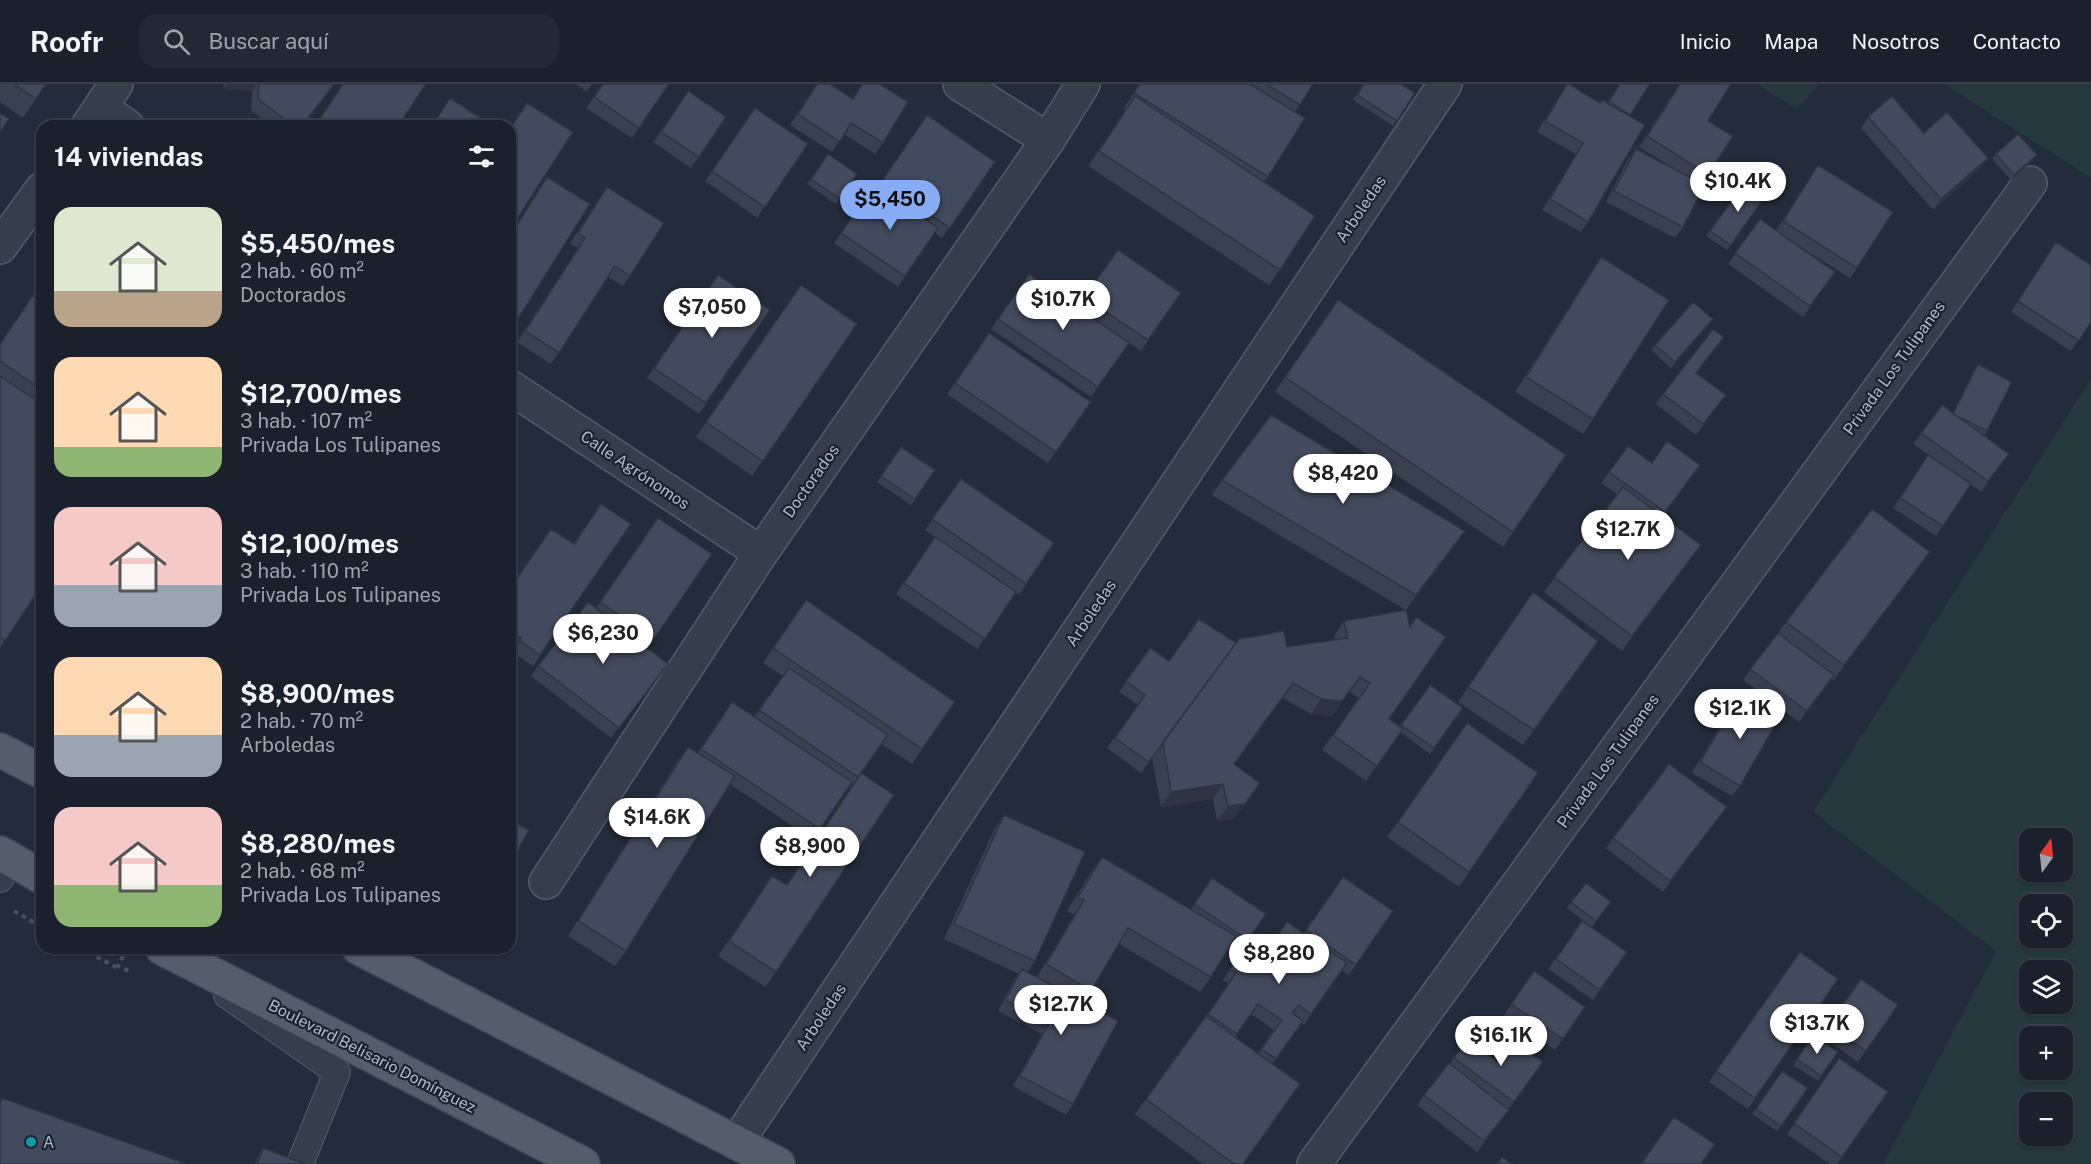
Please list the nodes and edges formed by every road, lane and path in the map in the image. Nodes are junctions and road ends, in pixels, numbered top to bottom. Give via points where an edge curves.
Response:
1 (960, 84) edge
2 (1083, 84) edge
3 (1445, 84) edge
4 (1048, 140) junction
5 (2030, 183) dead end
6 (36, 197) edge
7 (0, 248) edge
8 (516, 391) edge
9 (761, 553) junction
10 (0, 750) edge
11 (36, 769) edge
12 (4, 864) edge
13 (36, 876) edge
14 (546, 882) dead end
15 (10, 910) dead end
16 (36, 924) edge
17 (92, 954) edge
18 (170, 954) edge
19 (174, 954) edge
20 (371, 954) edge
21 (133, 976) dead end
22 (737, 1142) junction
23 (300, 1164) edge
24 (583, 1164) edge
25 (778, 1164) edge
26 (1314, 1164) edge

1 - 4 street
2 - 4 street, Doctorados
3 - 22 street, Arboledas
4 - 9 street, Doctorados
5 - 26 street, Privada Los Tulipanes
6 - 7 street
8 - 9 street, Calle Agrónomos
9 - 14 street, Doctorados
10 - 11 main road
12 - 13 main road
15 - 16 path
17 - 21 path
18 - 23 lane via 337,1072
19 - 24 main road, Boulevard Belisario Domínguez
20 - 22 main road
22 - 25 main road

